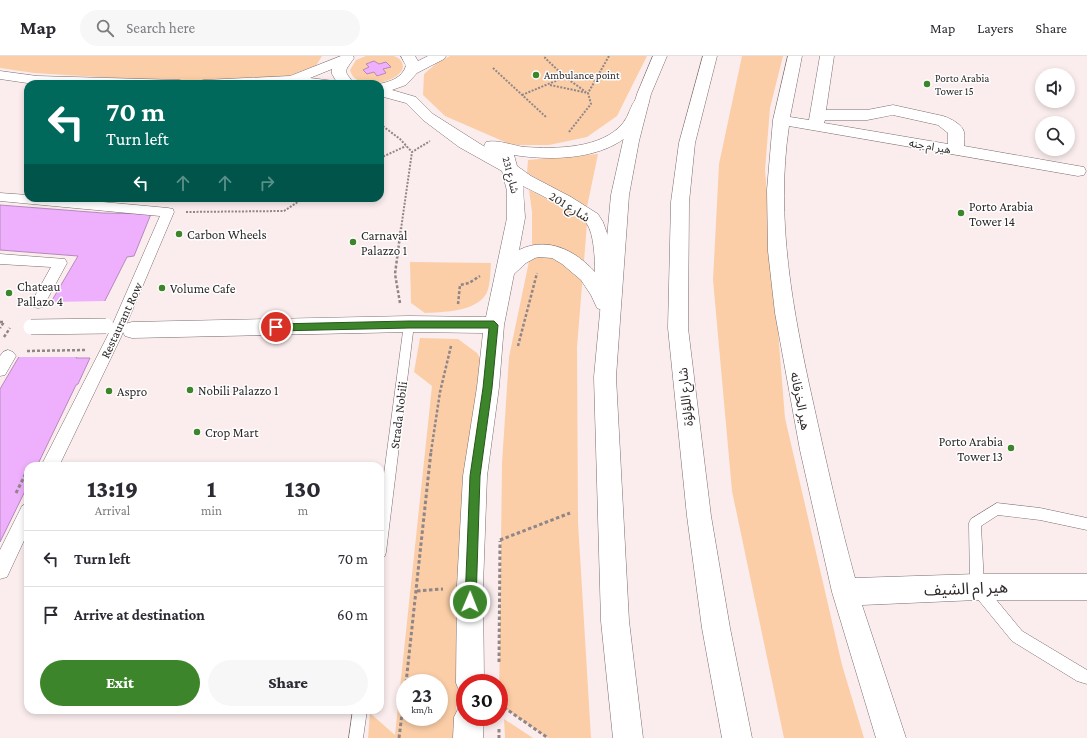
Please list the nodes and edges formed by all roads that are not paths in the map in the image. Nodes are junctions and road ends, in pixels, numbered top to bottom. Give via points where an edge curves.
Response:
1 (408, 56) edge
2 (439, 56) edge
3 (660, 56) edge
4 (710, 56) edge
5 (795, 56) edge
6 (827, 56) edge
7 (347, 58) edge
8 (410, 73) junction
9 (0, 75) edge
10 (26, 80) edge
11 (304, 80) edge
12 (341, 80) edge
13 (384, 89) edge
14 (384, 91) edge
15 (644, 94) junction
16 (411, 100) junction
17 (781, 120) junction
18 (816, 120) junction
19 (456, 137) junction
20 (504, 150) junction
21 (956, 150) junction
22 (511, 170) junction
23 (1078, 171) dead end
24 (0, 197) edge
25 (24, 199) edge
26 (54, 202) edge
27 (157, 202) edge
28 (151, 211) junction
29 (0, 259) edge
30 (493, 273) junction
31 (38, 303) dead end
32 (609, 323) junction
33 (406, 324) junction
34 (494, 325) junction
35 (31, 327) dead end
36 (118, 329) junction
37 (8, 356) dead end
38 (0, 370) edge
39 (52, 462) edge
40 (384, 517) edge
41 (24, 520) edge
42 (1087, 524) edge
43 (0, 570) edge
44 (978, 587) junction
45 (1087, 587) edge
46 (846, 592) junction
47 (470, 674) edge
48 (1087, 677) edge
49 (359, 714) edge
50 (469, 726) edge
51 (356, 738) edge
52 (468, 738) edge
53 (628, 738) edge
54 (737, 738) edge
55 (891, 738) edge

1 - 8 street via 412,61
2 - 8 street
3 - 15 street
4 - 54 street, شارع اللؤلؤة via 687,143 680,202 678,328 699,516 716,628
5 - 17 street, هير الخرقانه
6 - 18 street
7 - 11 street
7 - 12 street via 339,66 338,73
8 - 13 street via 394,85
8 - 16 street
9 - 10 street
14 - 16 street, شارع 201
15 - 20 street, شارع 201 via 628,128 606,142 579,151 539,153
15 - 32 street via 620,195
16 - 19 street, شارع 201 via 428,117
17 - 18 street, هير ام جنه
17 - 46 street, هير الخرقانه via 776,208 790,348 814,464
18 - 21 street, هير ام جنه
18 - 21 street via 893,110 922,115 943,121 956,131
19 - 20 street, شارع 201
19 - 22 street, شارع 201
20 - 22 street, شارع 231
21 - 23 street, هير ام جنه
22 - 30 street, شارع 231 via 517,200 516,218
22 - 32 street, شارع 201 via 592,218 604,250
24 - 25 street
26 - 28 street
27 - 28 street
28 - 36 street, Restaurant Row via 168,212
29 - 31 street via 60,263
30 - 32 street via 539,250 548,250 560,255 585,271 595,282 602,295
30 - 34 street, شارع 231
32 - 53 street via 605,377 610,521 615,621
33 - 34 street
33 - 36 street
33 - 40 lane, Strada Nobili
34 - 47 street, شارع 231 via 475,476 470,586
35 - 36 street, bridge
36 - 39 street, Restaurant Row
37 - 38 street
41 - 43 street
42 - 44 lane via 1040,514 997,509 975,523
44 - 45 street, هير ام الشيف
44 - 46 street, هير ام الشيف
44 - 48 lane via 1017,636
46 - 55 street, هير الخرقانه
49 - 51 lane
50 - 52 street

